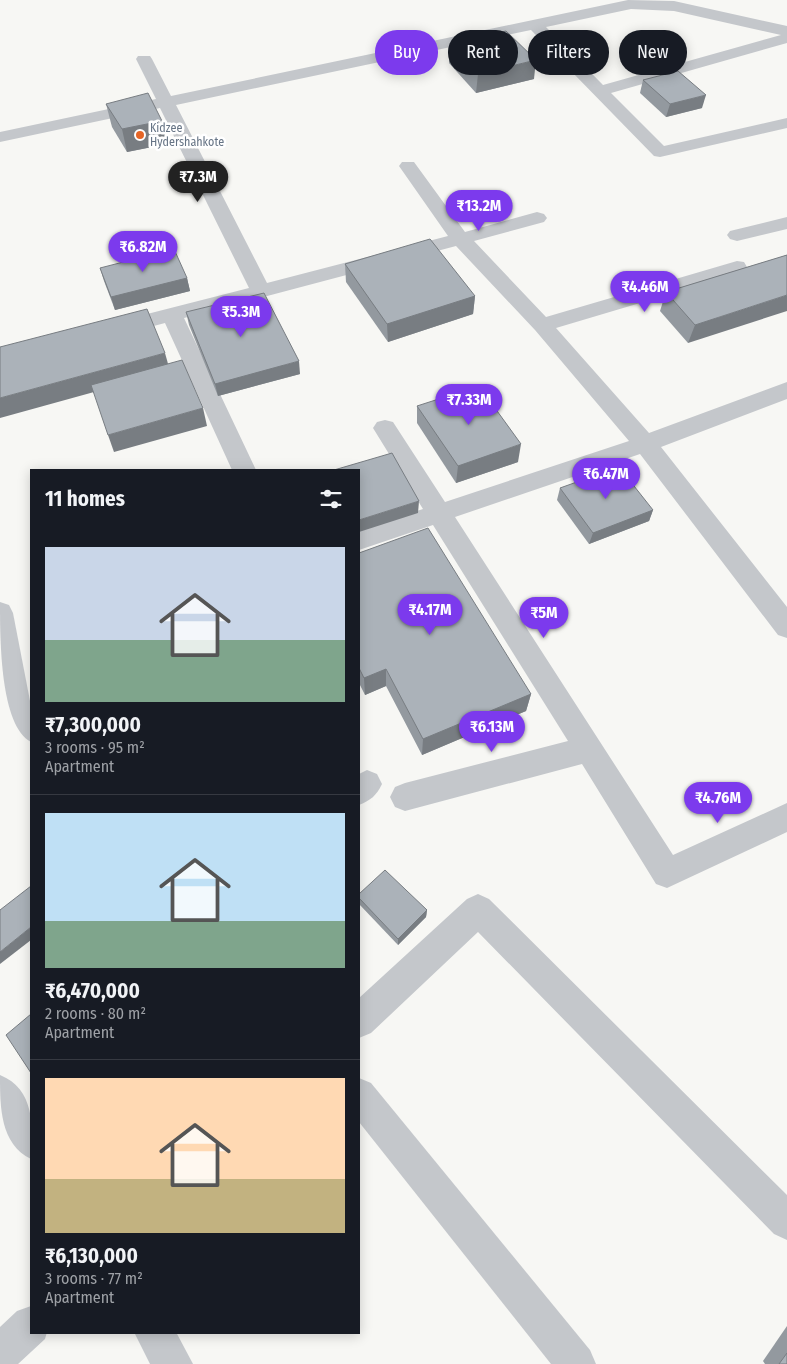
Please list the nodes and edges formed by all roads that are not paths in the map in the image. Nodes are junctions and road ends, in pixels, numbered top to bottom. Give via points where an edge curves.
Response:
1 (534, 24) junction
2 (787, 31) edge
3 (787, 38) edge
4 (144, 59) dead end
5 (599, 91) junction
6 (165, 100) junction
7 (787, 123) edge
8 (0, 136) edge
9 (408, 166) dead end
10 (537, 218) dead end
11 (787, 223) edge
12 (737, 236) dead end
13 (460, 239) junction
14 (737, 267) dead end
15 (260, 290) junction
16 (172, 315) junction
17 (542, 325) junction
18 (96, 334) edge
19 (787, 390) edge
20 (384, 428) dead end
21 (645, 444) junction
22 (244, 469) edge
23 (438, 513) junction
24 (360, 540) edge
25 (0, 613) edge
26 (787, 627) edge
27 (17, 722) edge
28 (589, 750) junction
29 (405, 797) dead end
30 (787, 817) edge
31 (360, 1020) edge
32 (0, 1092) edge
33 (360, 1096) edge
34 (30, 1140) edge
35 (787, 1221) edge
36 (30, 1326) edge
37 (154, 1334) edge
38 (0, 1354) edge
39 (173, 1364) edge
40 (576, 1364) edge

1 - 2 street via 631,4 674,6
1 - 5 street
1 - 6 street
3 - 5 street
4 - 6 street
5 - 7 street via 660,152
6 - 8 street
6 - 15 street
9 - 13 street
10 - 13 street
11 - 12 street
13 - 15 street
13 - 17 street
14 - 17 street
15 - 16 street
16 - 18 street
16 - 22 street
17 - 21 street
19 - 21 street
20 - 23 street
21 - 23 street
21 - 26 street
23 - 24 street
23 - 28 street
25 - 27 street
28 - 29 street
28 - 30 street via 668,873
31 - 35 street via 478,910
32 - 34 street
33 - 40 street
36 - 38 street
37 - 39 street

